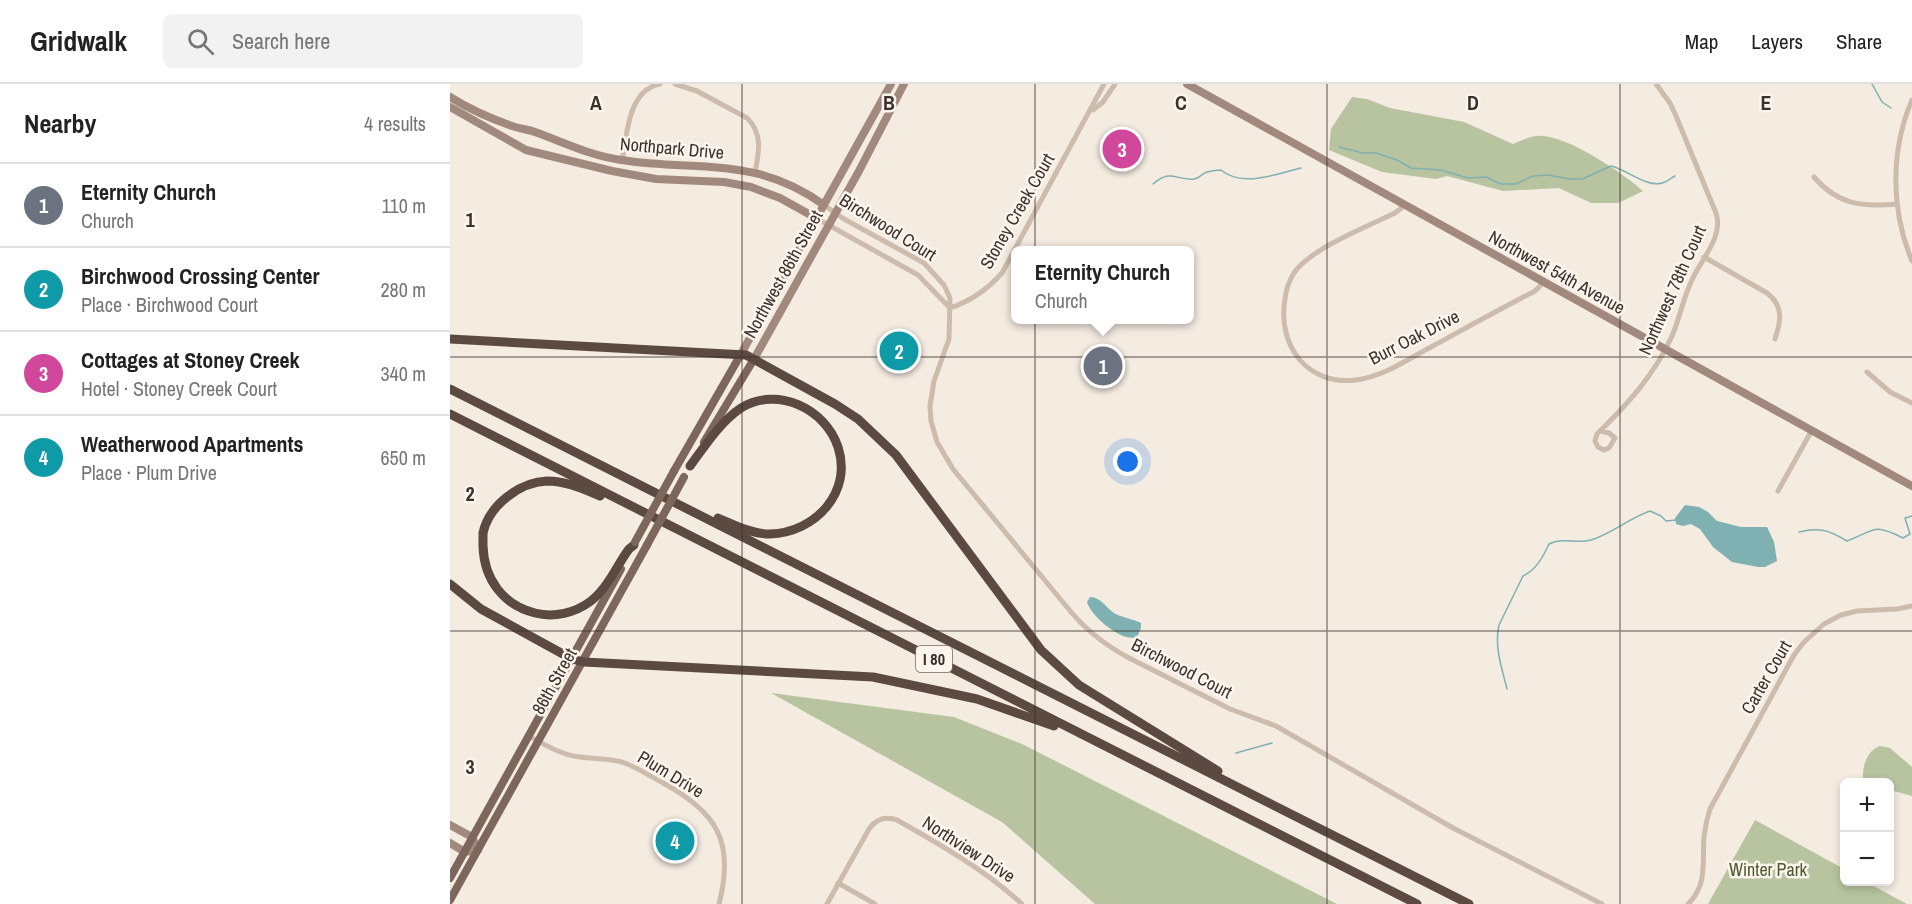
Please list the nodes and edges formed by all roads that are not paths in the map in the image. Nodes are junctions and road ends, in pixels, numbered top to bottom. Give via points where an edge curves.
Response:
1 (660, 84) edge
2 (675, 84) edge
3 (891, 84) edge
4 (904, 84) edge
5 (1104, 84) edge
6 (1115, 84) edge
7 (1187, 84) edge
8 (1656, 84) edge
9 (450, 97) edge
10 (1912, 100) edge
11 (450, 107) edge
12 (1092, 111) junction
13 (622, 160) junction
14 (755, 172) junction
15 (1814, 177) dead end
16 (1897, 204) junction
17 (824, 205) junction
18 (1405, 205) junction
19 (836, 213) junction
20 (816, 218) junction
21 (829, 225) junction
22 (1017, 246) edge
23 (1011, 257) edge
24 (1704, 257) junction
25 (1912, 261) edge
26 (1544, 282) junction
27 (950, 308) junction
28 (450, 339) edge
29 (1775, 339) dead end
30 (1665, 348) junction
31 (741, 354) junction
32 (754, 359) junction
33 (1867, 372) dead end
34 (450, 389) edge
35 (1912, 403) edge
36 (450, 414) edge
37 (1812, 430) junction
38 (1600, 431) dead end
39 (690, 466) junction
40 (674, 471) joint
41 (684, 477) joint
42 (1912, 486) edge
43 (1778, 491) dead end
44 (659, 495) junction
45 (683, 532) junction
46 (635, 544) junction
47 (450, 584) edge
48 (1912, 606) edge
49 (572, 659) junction
50 (584, 662) junction
51 (530, 735) junction
52 (1088, 737) junction
53 (539, 741) junction
54 (1271, 804) junction
55 (450, 825) edge
56 (472, 837) junction
57 (450, 843) edge
58 (478, 850) junction
59 (465, 852) junction
60 (450, 878) edge
61 (838, 883) junction
62 (450, 900) edge
63 (719, 904) edge
64 (827, 904) edge
65 (875, 904) edge
66 (1022, 904) edge
67 (1417, 904) edge
68 (1469, 904) edge
69 (1602, 904) edge
70 (1688, 904) edge

1 - 13 street via 638,97
2 - 14 street via 698,91 752,123 759,137
3 - 17 street, Northwest 86th Street
4 - 19 street, Northwest 86th Street
5 - 12 street, Stoney Creek Court
6 - 12 street, Stoney Creek Court
7 - 18 street, Northwest 54th Avenue
8 - 24 street, Northwest 78th Court via 1670,103 1718,218 1717,231
9 - 13 street, Northpark Drive via 512,126
10 - 16 street via 1897,160
11 - 20 street, Northpark Drive via 526,150 656,179 751,187
12 - 22 street, Stoney Creek Court
13 - 14 street, Northpark Drive
14 - 17 street, Northpark Drive via 792,186
15 - 16 street via 1829,192 1848,202 1869,206
16 - 25 street
17 - 19 street, Birchwood Court
17 - 20 street, Northwest 86th Street
18 - 26 street, Northwest 54th Avenue
18 - 26 street, Burr Oak Drive via 1324,249 1294,273 1286,292 1283,325 1294,354 1310,370 1343,380 1370,377 1526,296
19 - 21 street, Northwest 86th Street
19 - 27 street, Birchwood Court via 928,267 947,291
20 - 21 street, Birchwood Court
20 - 31 street, Northwest 86th Street
21 - 27 street, Birchwood Court via 918,275
21 - 32 street, Northwest 86th Street
23 - 27 street, Stoney Creek Court via 1002,273 976,297
24 - 29 street via 1774,300 1781,319
24 - 30 street, Northwest 78th Court
26 - 30 street, Northwest 54th Avenue
27 - 69 street, Birchwood Court via 949,339 931,393 937,442 953,469 1089,631 1131,659 1230,709 1276,726 1454,828
28 - 31 highway
30 - 37 street, Northwest 54th Avenue
30 - 38 street, Northwest 78th Court via 1642,386
31 - 32 highway
31 - 40 main road, Northwest 86th Street
32 - 39 main road, Northwest 86th Street
32 - 54 highway via 835,404 878,436 914,476 1041,650 1079,685
33 - 35 street via 1890,392
34 - 44 highway
36 - 45 highway, I 80
37 - 42 street, Northwest 54th Avenue
37 - 43 street
39 - 41 main road, Northwest 86th Street
39 - 44 highway via 726,420 765,399 798,403 815,414 835,439 840,460 837,488 828,506 795,530 755,532
40 - 46 main road, 86th Street, bridge
41 - 50 main road, 86th Street, bridge
44 - 54 highway, I 80
45 - 46 highway via 582,488 547,481 515,491 494,511 483,532 486,569 502,596 516,607 549,615 566,613 592,600
45 - 52 highway, I 80
46 - 49 main road, 86th Street
47 - 49 highway via 481,609
48 - 70 street, Carter Court via 1842,615 1824,624 1794,655 1710,808 1701,886
49 - 50 highway
49 - 51 main road, 86th Street
50 - 52 highway via 873,677 977,699
50 - 53 main road, 86th Street
51 - 53 street, Plum Drive
51 - 56 main road, 86th Street
52 - 67 highway, I 80
53 - 58 main road, 86th Street
53 - 63 street, Plum Drive via 579,758 623,763 696,803 711,819 722,846 724,880
54 - 68 highway, I 80
55 - 56 street
56 - 58 street
56 - 59 main road, 86th Street
57 - 59 street
58 - 59 street
58 - 62 main road, 86th Street
59 - 60 main road, 86th Street
61 - 64 street
61 - 65 street
61 - 66 street, Northview Drive via 872,825 886,818 897,820 976,867

